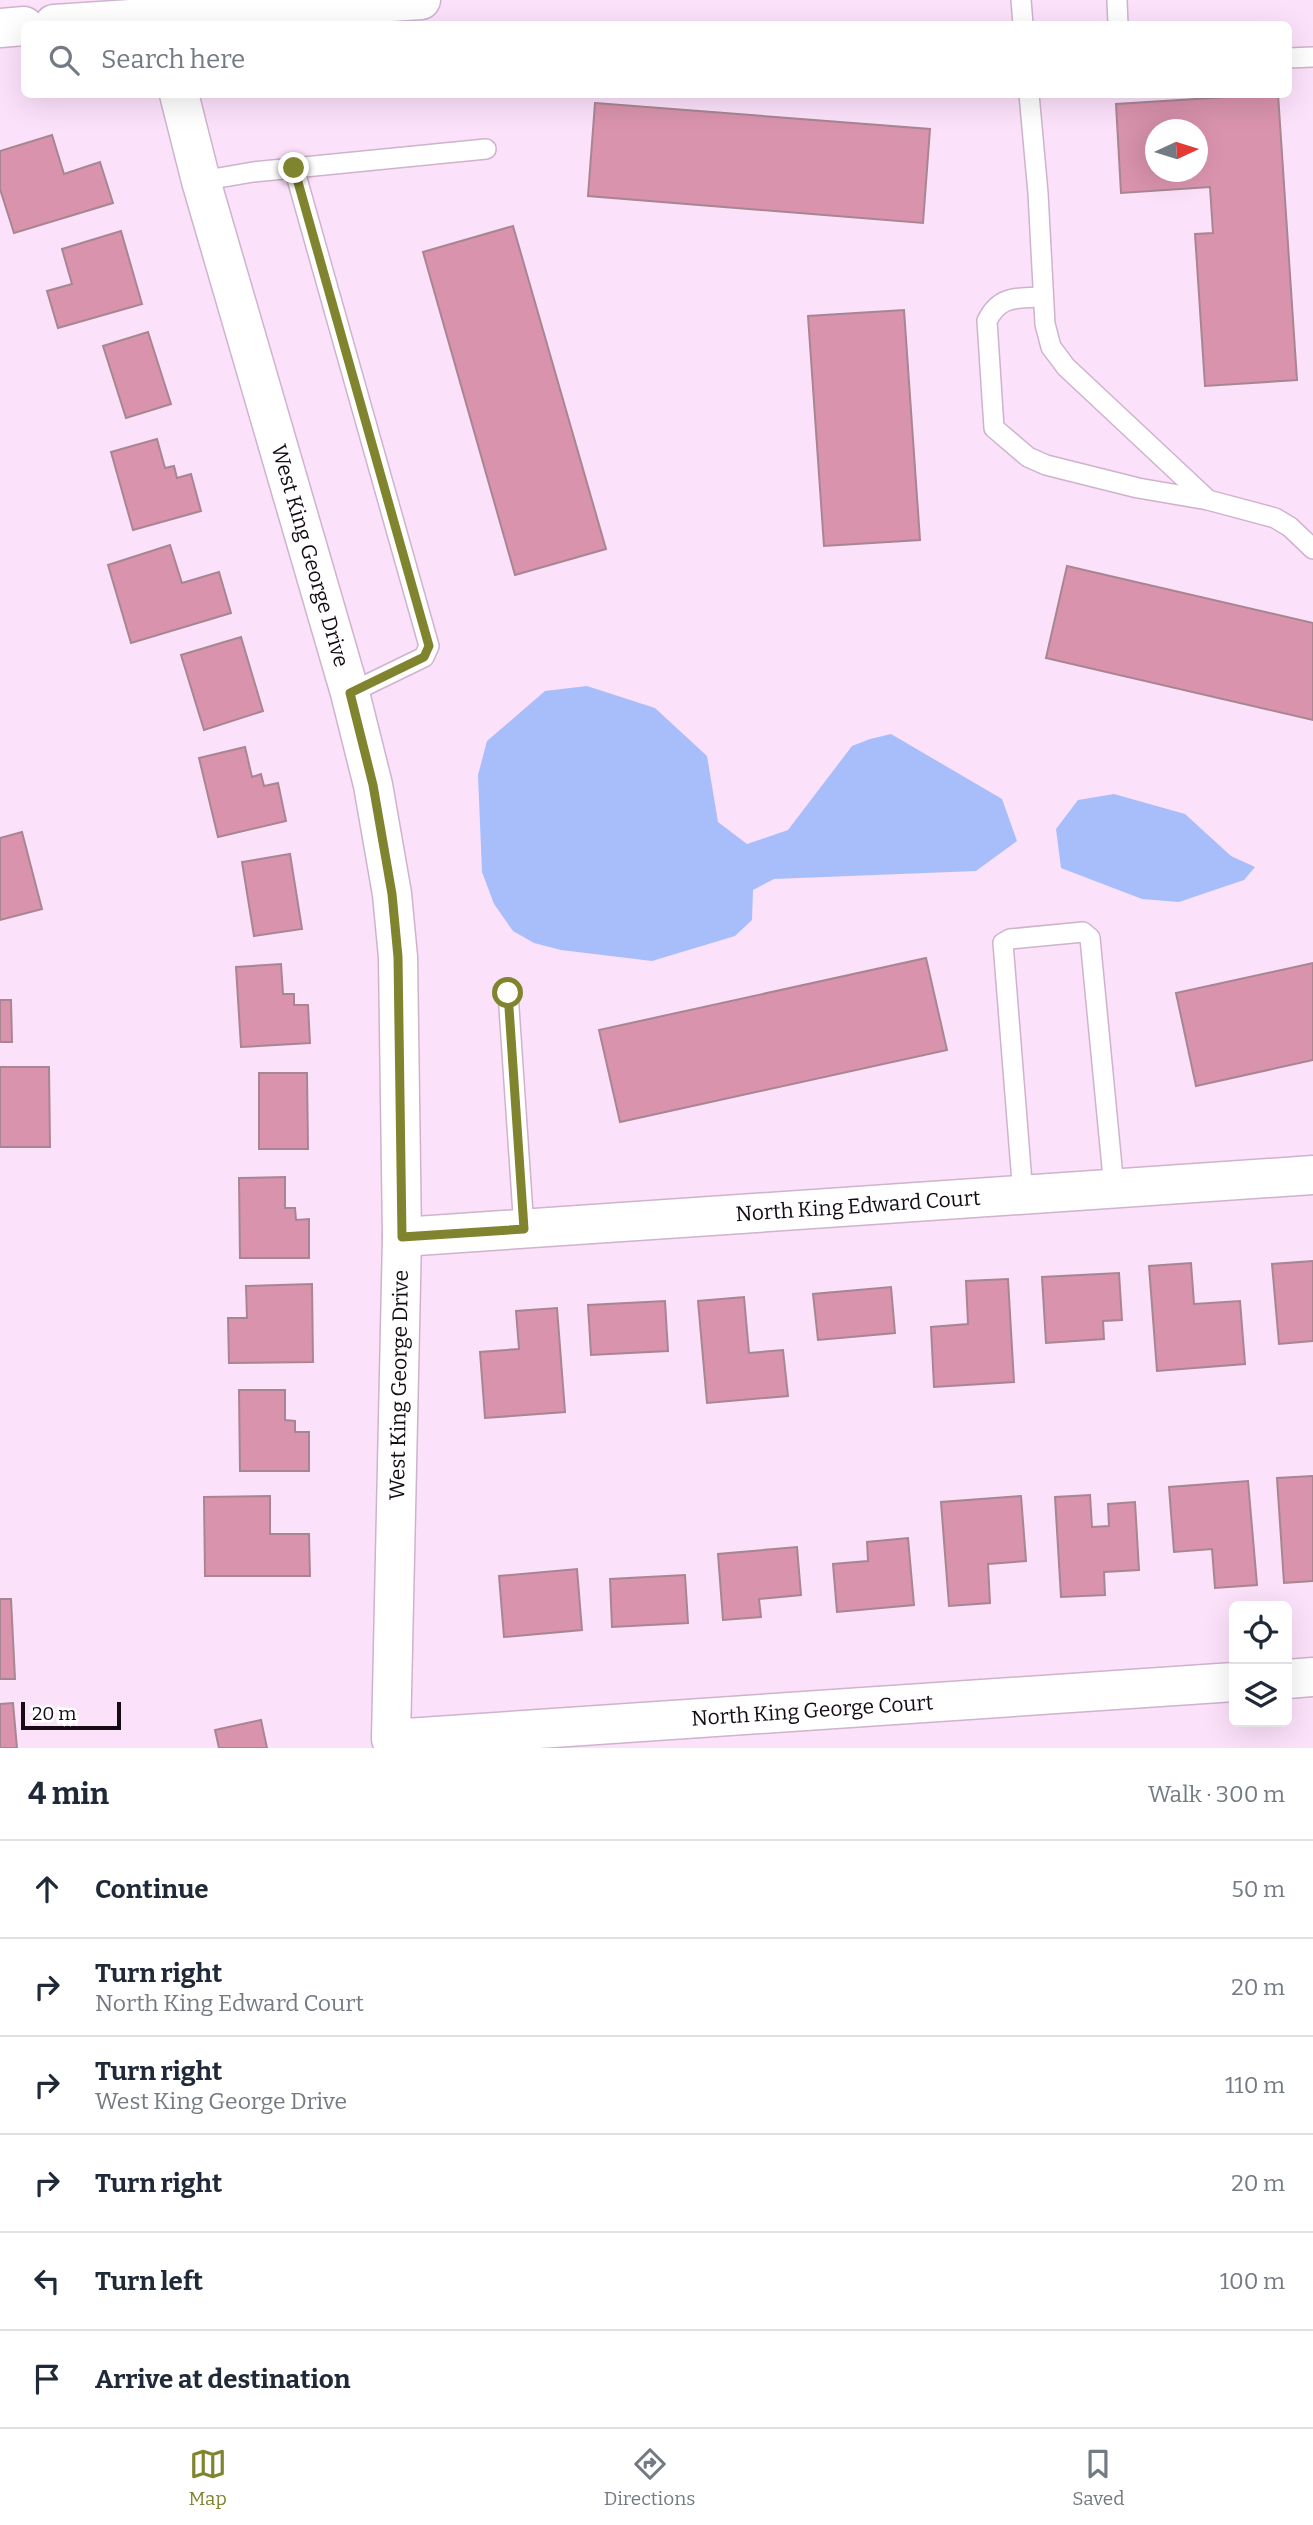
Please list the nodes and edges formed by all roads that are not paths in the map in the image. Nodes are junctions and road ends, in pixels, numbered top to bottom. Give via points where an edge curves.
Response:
1 (421, 0) edge
2 (1021, 0) edge
3 (1117, 0) edge
4 (176, 14) edge
5 (91, 21) edge
6 (1023, 21) edge
7 (1118, 21) edge
8 (21, 26) edge
9 (0, 28) edge
10 (1313, 57) edge
11 (1292, 58) edge
12 (181, 98) edge
13 (1029, 98) edge
14 (486, 149) dead end
15 (294, 168) junction
16 (201, 181) junction
17 (1042, 297) junction
18 (1208, 500) junction
19 (1313, 549) edge
20 (350, 693) junction
21 (508, 993) dead end
22 (1313, 1175) edge
23 (1114, 1188) junction
24 (1023, 1195) junction
25 (524, 1229) junction
26 (402, 1237) junction
27 (1313, 1677) edge
28 (1292, 1679) edge
29 (1229, 1682) edge
30 (391, 1739) joint

1 - 4 street
2 - 6 lane
3 - 7 lane
4 - 5 street
8 - 9 street
10 - 11 lane
12 - 16 street, West King George Drive
13 - 17 lane
14 - 15 lane
15 - 16 lane
15 - 20 lane via 429,646 424,657
16 - 20 street, West King George Drive
17 - 18 lane via 1051,347 1066,367
17 - 18 lane via 1009,299 993,308 987,321 995,428 1028,457 1046,465
18 - 19 lane via 1275,518
20 - 26 street, West King George Drive via 373,785 392,894 398,957
21 - 25 lane
22 - 23 street, North King Edward Court
23 - 24 street, North King Edward Court
23 - 24 lane via 1090,938 1083,932 1003,943
24 - 25 street, North King Edward Court
25 - 26 street, North King Edward Court
26 - 30 street, West King George Drive
27 - 28 street
29 - 30 street, North King George Court

